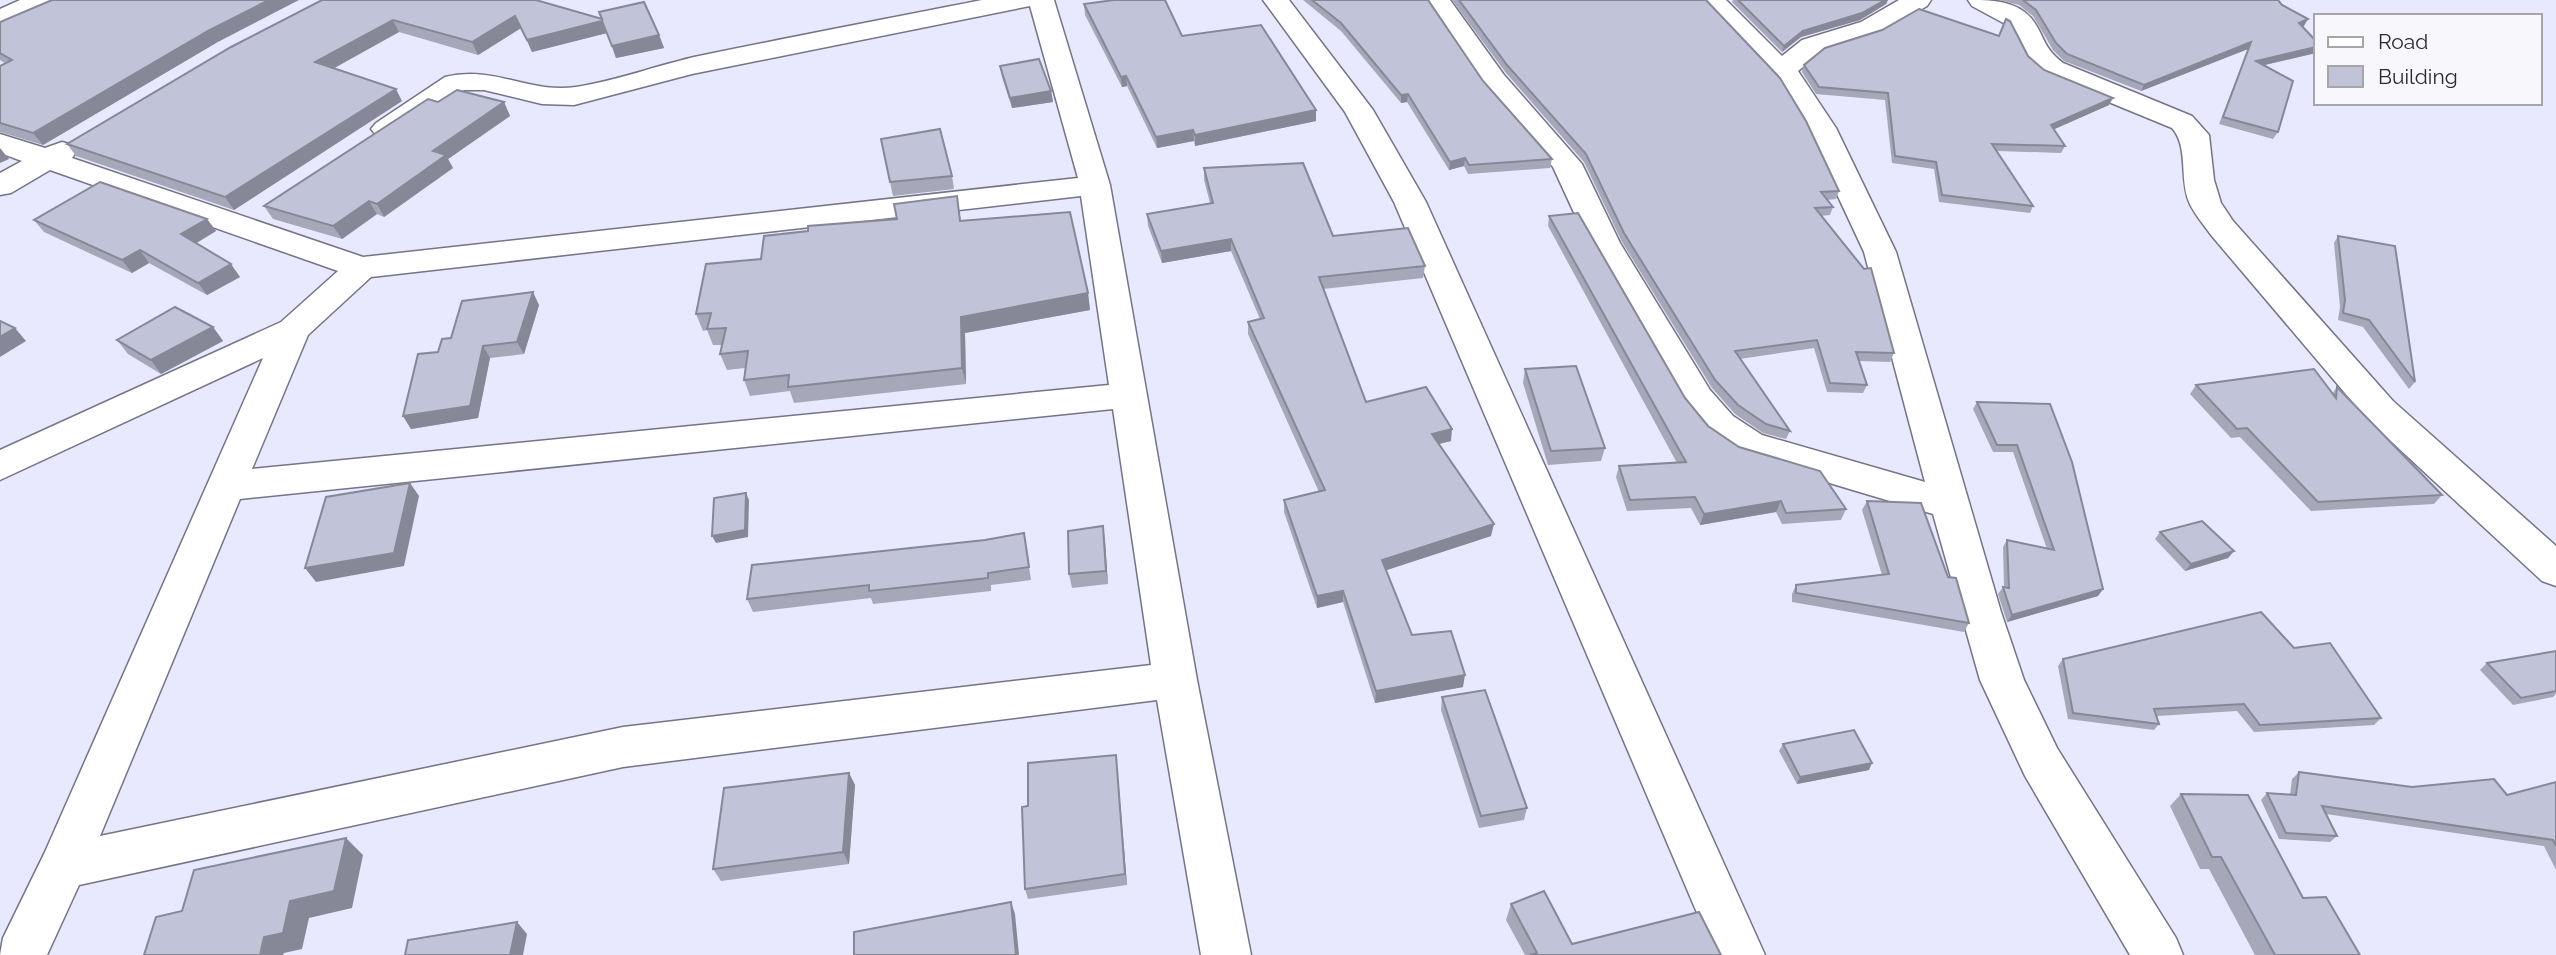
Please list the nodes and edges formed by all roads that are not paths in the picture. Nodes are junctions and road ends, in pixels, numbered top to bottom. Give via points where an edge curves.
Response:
1 (41, 0) edge
2 (1021, 0) edge
3 (1041, 0) edge
4 (1276, 0) edge
5 (1437, 0) edge
6 (1711, 0) edge
7 (1917, 0) edge
8 (1981, 0) edge
9 (0, 19) edge
10 (1781, 70) junction
11 (81, 139) edge
12 (0, 143) edge
13 (363, 143) edge
14 (47, 159) junction
15 (1095, 185) junction
16 (0, 186) edge
17 (361, 268) junction
18 (293, 330) junction
19 (1131, 395) junction
20 (0, 466) edge
21 (226, 486) junction
22 (1950, 504) junction
23 (2556, 570) edge
24 (1175, 680) junction
25 (63, 866) junction
26 (21, 955) edge
27 (1226, 955) edge
28 (1740, 955) edge
29 (2158, 955) edge

1 - 9 street
2 - 13 street via 684,68 566,98 540,98 467,80 455,83
3 - 15 street
4 - 28 street via 1359,110 1410,202
5 - 22 street via 1493,81 1566,164 1604,243 1713,421 1749,446
6 - 10 street
7 - 10 street via 1870,28 1812,46
8 - 23 street via 2020,21 2037,56 2053,69 2182,122 2194,135 2204,203 2222,228 2380,410
10 - 22 street via 1821,128 1880,252
11 - 14 street
12 - 14 street
14 - 16 street
14 - 17 street via 249,218
15 - 17 street
15 - 19 street
17 - 18 street
18 - 20 street
18 - 21 street
19 - 21 street
19 - 24 street
21 - 25 street
22 - 29 street via 2002,680 2041,762
24 - 25 street via 623,747
24 - 27 street
25 - 26 street

